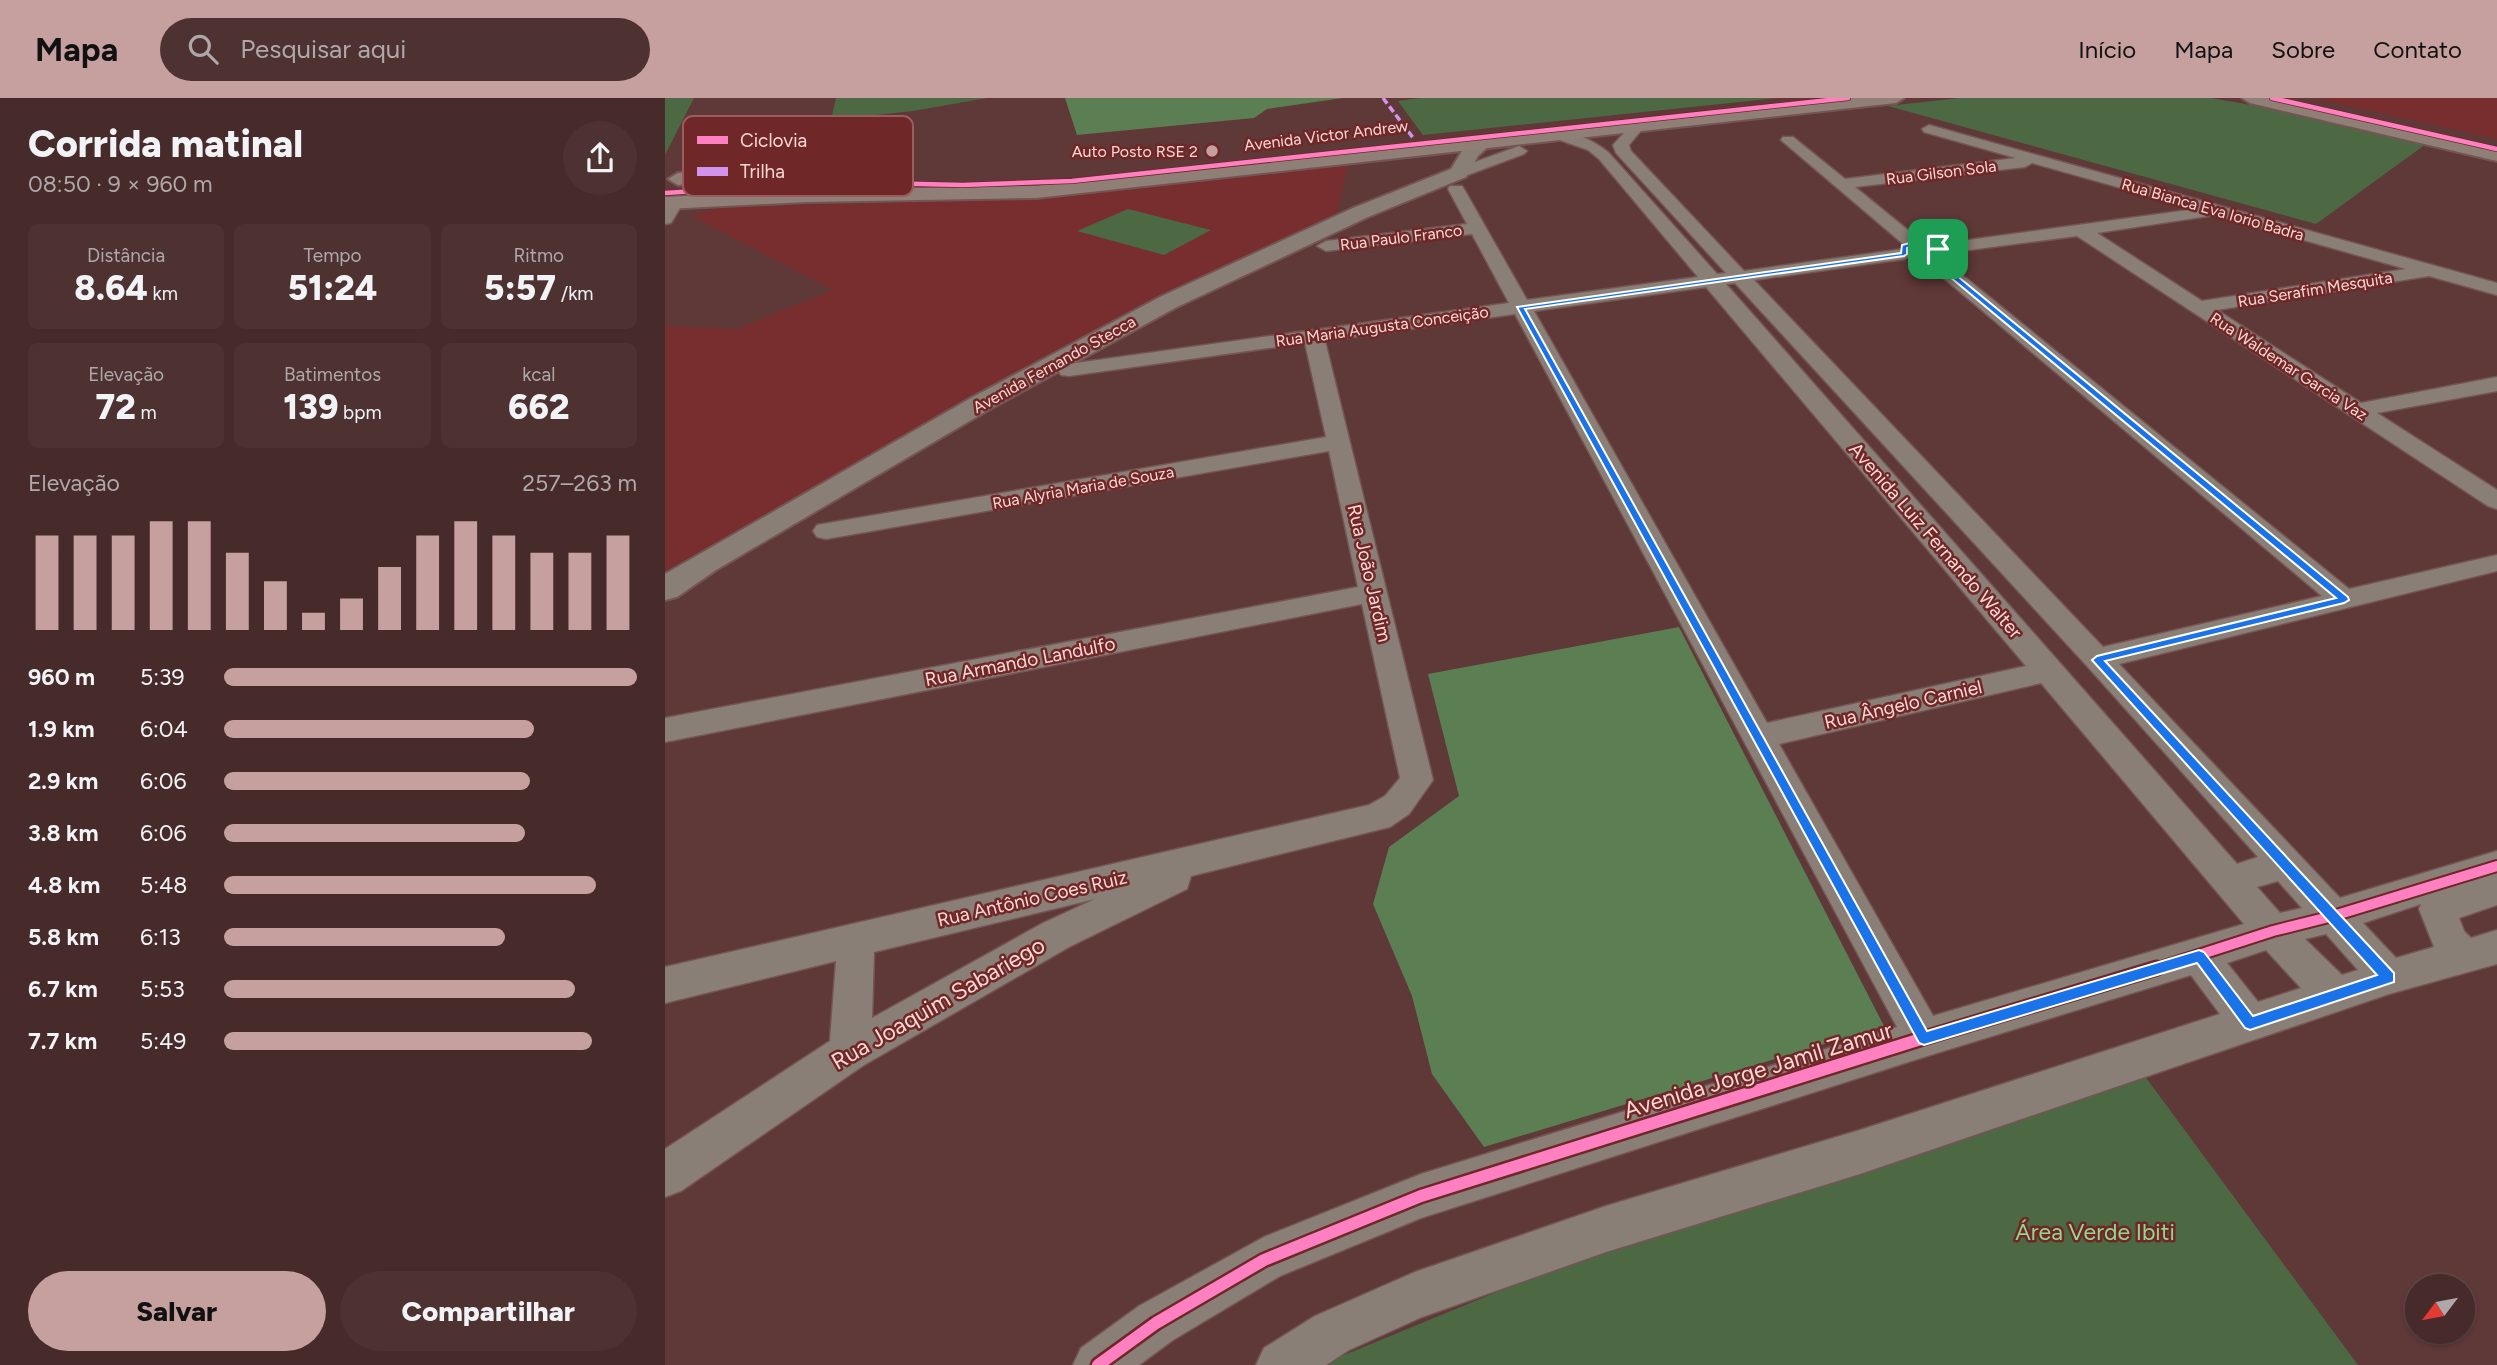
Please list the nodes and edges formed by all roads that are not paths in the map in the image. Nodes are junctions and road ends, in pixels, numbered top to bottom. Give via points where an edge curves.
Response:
1 (1802, 98) edge
2 (1896, 98) edge
3 (2230, 98) edge
4 (2250, 98) edge
5 (2280, 102) edge
6 (1637, 127) junction
7 (1929, 129) dead end
8 (1559, 135) junction
9 (1788, 140) dead end
10 (1482, 144) junction
11 (2497, 147) edge
12 (1519, 151) dead end
13 (1414, 152) junction
14 (2497, 155) edge
15 (2039, 160) junction
16 (913, 173) edge
17 (683, 179) edge
18 (665, 181) edge
19 (1458, 181) junction
20 (1842, 184) junction
21 (913, 194) edge
22 (731, 196) edge
23 (807, 196) edge
24 (1641, 198) junction
25 (703, 202) junction
26 (1675, 205) junction
27 (668, 208) edge
28 (2219, 211) junction
29 (1477, 228) junction
30 (2080, 230) junction
31 (1326, 246) dead end
32 (1909, 249) junction
33 (1936, 255) junction
34 (2432, 271) junction
35 (1741, 277) junction
36 (1713, 281) junction
37 (2497, 289) edge
38 (1521, 307) junction
39 (2199, 307) junction
40 (1314, 336) junction
41 (1069, 370) dead end
42 (2497, 384) edge
43 (2357, 410) junction
44 (1339, 442) junction
45 (2497, 501) edge
46 (826, 530) dead end
47 (2497, 563) edge
48 (665, 589) edge
49 (1374, 593) junction
50 (2344, 600) junction
51 (2097, 660) junction
52 (2049, 671) junction
53 (665, 730) edge
54 (1758, 737) junction
55 (1397, 805) joint
56 (1224, 853) junction
57 (2284, 864) junction
58 (2497, 866) edge
59 (2230, 881) junction
60 (2497, 890) edge
61 (2333, 916) junction
62 (2273, 931) junction
63 (856, 940) junction
64 (2481, 952) edge
65 (2199, 956) junction
66 (2389, 977) junction
67 (665, 985) edge
68 (2339, 995) junction
69 (2250, 1023) junction
70 (1924, 1038) junction
71 (850, 1051) junction
72 (665, 1175) edge
73 (1098, 1365) edge
74 (1281, 1365) edge

1 - 16 main road, Avenida Victor Andrew via 1076,176 988,178
2 - 6 main road, Avenida Victor Andrew
3 - 5 main road
4 - 5 main road
5 - 11 main road
5 - 14 main road
6 - 8 main road, Avenida Victor Andrew
6 - 26 street, Avenida Luiz Fernando Walter via 1621,145 1624,153
7 - 15 street, Rua Bianca Eva Iorio Badra
8 - 10 main road, Avenida Victor Andrew
8 - 24 street, Avenida Luiz Fernando Walter via 1593,147
9 - 20 street
10 - 13 main road, Avenida Victor Andrew
10 - 19 street via 1465,159
12 - 19 street, Avenida Fernando Stecca
13 - 19 street via 1451,160
13 - 21 main road, Avenida Victor Andrew via 1036,192
15 - 20 street, Rua Gilson Sola
15 - 28 street, Rua Bianca Eva Iorio Badra
17 - 18 main road, Avenida Victor Andrew
19 - 29 street
19 - 48 street, Avenida Fernando Stecca via 1342,219 1050,363
20 - 32 street
22 - 25 main road
23 - 25 main road, Avenida Victor Andrew
24 - 26 street via 1654,196
24 - 36 street, Avenida Luiz Fernando Walter
25 - 27 main road, Avenida Victor Andrew
26 - 35 street, Avenida Luiz Fernando Walter
28 - 30 street
28 - 34 street, Rua Bianca Eva Iorio Badra
29 - 31 street, Rua Paulo Franco
29 - 38 street
30 - 33 street
30 - 39 street, Rua Waldemar Garcia Vaz
32 - 33 street via 1914,260
32 - 35 street, Rua Maria Augusta Conceição
33 - 50 street
34 - 37 street, Rua Bianca Eva Iorio Badra
34 - 39 street, Rua Serafim Mesquita
35 - 36 street, Rua Maria Augusta Conceição
35 - 51 street, Avenida Luiz Fernando Walter
36 - 38 street, Rua Maria Augusta Conceição
36 - 52 street, Avenida Luiz Fernando Walter
38 - 40 street, Rua Maria Augusta Conceição
38 - 54 street
39 - 43 street, Rua Waldemar Garcia Vaz
40 - 41 street, Rua Maria Augusta Conceição
40 - 44 street, Rua João Jardim
42 - 43 street
43 - 45 street, Rua Waldemar Garcia Vaz
44 - 46 street, Rua Alyria Maria de Souza
44 - 49 street, Rua João Jardim
47 - 50 street
49 - 53 street, Rua Armando Landulfo
49 - 55 street, Rua João Jardim via 1417,780
50 - 51 street
51 - 57 street, Avenida Luiz Fernando Walter
52 - 54 street, Rua Ângelo Carniel
52 - 59 street, Avenida Luiz Fernando Walter
54 - 70 street
55 - 56 street, Rua Antônio Coes Ruiz via 1378,817
56 - 63 street, Rua Antônio Coes Ruiz
56 - 71 street, Rua Joaquim Sabariego via 1056,935
57 - 59 street
57 - 61 street, Avenida Luiz Fernando Walter
58 - 61 street, Avenida Jorge Jamil Zamur
59 - 62 street, Avenida Luiz Fernando Walter
60 - 64 street via 2437,909 2450,942
61 - 62 street, Avenida Jorge Jamil Zamur
61 - 66 street, Avenida Luiz Fernando Walter
62 - 65 street, Avenida Jorge Jamil Zamur
62 - 68 street, Avenida Luiz Fernando Walter via 2319,981
63 - 67 street, Rua Antônio Coes Ruiz
63 - 71 street
64 - 66 street
65 - 69 street
65 - 70 street, Avenida Jorge Jamil Zamur
66 - 68 street
68 - 69 street
69 - 74 street via 1860,1152 1606,1229 1428,1291 1332,1333
70 - 73 street, Avenida Jorge Jamil Zamur via 1421,1196 1361,1219 1264,1260 1156,1323
71 - 72 street, Rua Joaquim Sabariego

